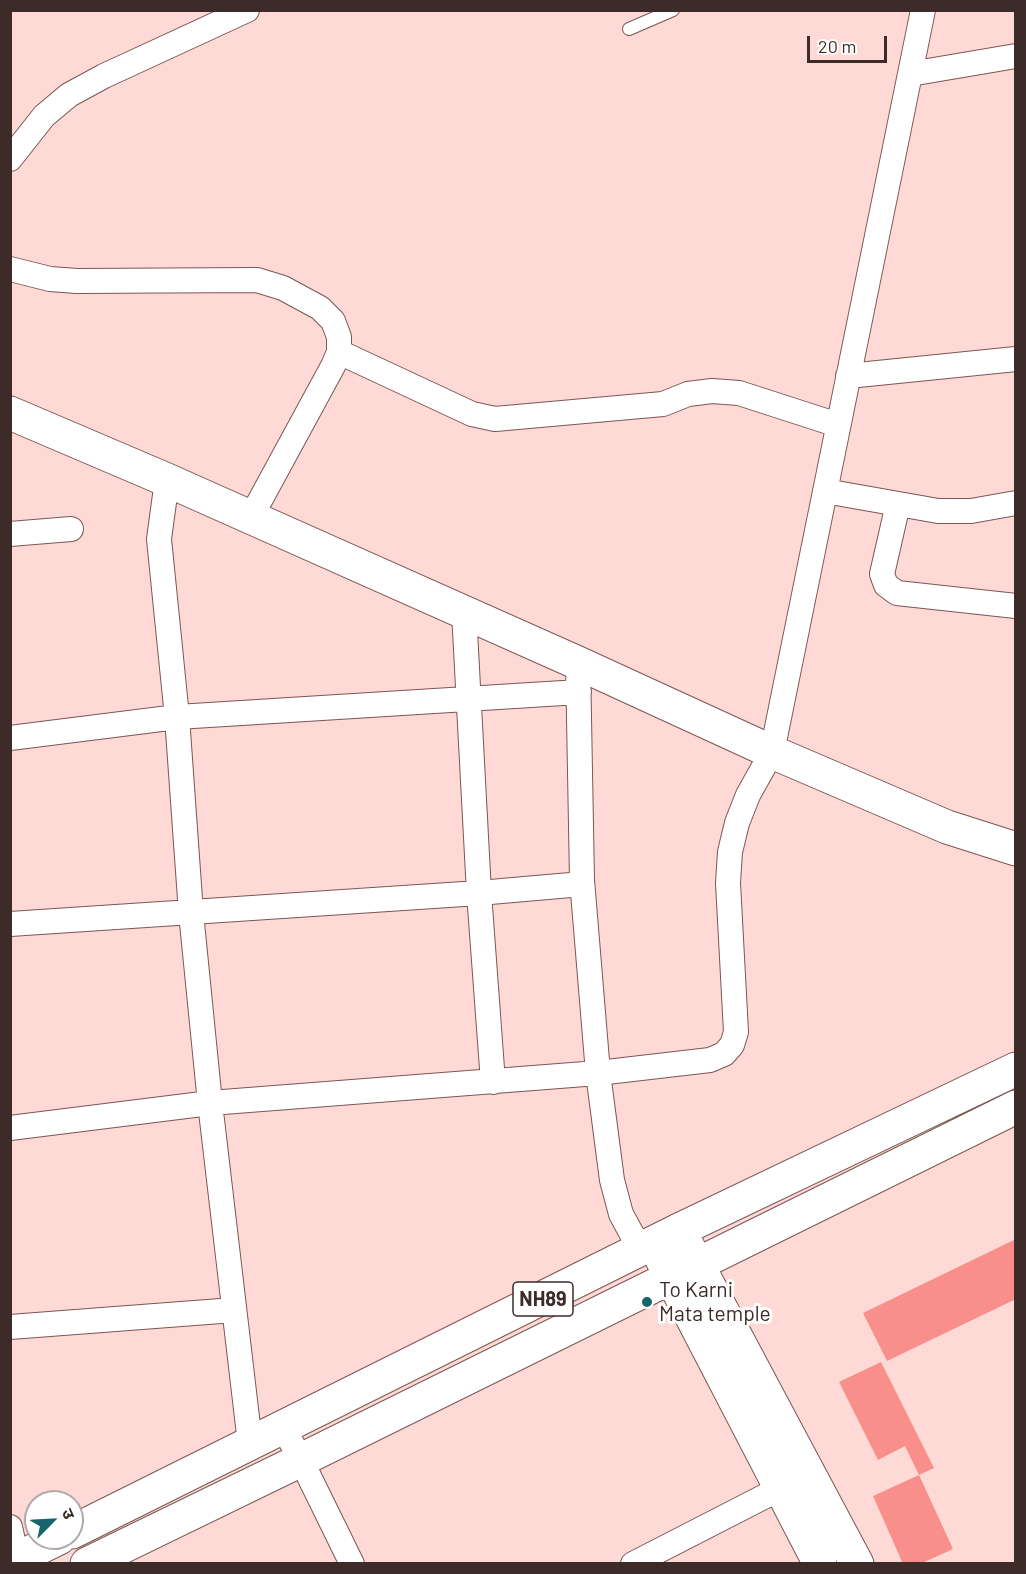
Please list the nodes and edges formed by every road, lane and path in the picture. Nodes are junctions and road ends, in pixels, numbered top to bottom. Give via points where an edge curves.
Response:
1 (247, 10) edge
2 (673, 10) edge
3 (922, 10) edge
4 (629, 29) dead end
5 (1016, 56) edge
6 (910, 74) junction
7 (10, 159) edge
8 (10, 269) edge
9 (339, 352) junction
10 (1016, 359) edge
11 (848, 376) junction
12 (10, 413) edge
13 (838, 425) junction
14 (168, 480) junction
15 (825, 491) junction
16 (1016, 503) edge
17 (898, 504) junction
18 (252, 517) junction
19 (71, 529) dead end
20 (10, 534) edge
21 (1016, 606) edge
22 (464, 612) junction
23 (578, 677) junction
24 (470, 699) junction
25 (177, 717) junction
26 (10, 738) edge
27 (772, 752) junction
28 (1016, 849) edge
29 (582, 884) junction
30 (479, 893) junction
31 (191, 913) junction
32 (10, 924) edge
33 (1016, 1069) edge
34 (598, 1073) junction
35 (493, 1082) junction
36 (210, 1103) junction
37 (1016, 1107) edge
38 (10, 1128) edge
39 (658, 1242) junction
40 (684, 1270) junction
41 (234, 1310) junction
42 (10, 1327) edge
43 (283, 1427) junction
44 (250, 1443) junction
45 (301, 1460) junction
46 (781, 1488) junction
47 (84, 1526) edge
48 (10, 1527) edge
49 (34, 1550) edge
50 (14, 1560) edge
51 (87, 1563) edge
52 (352, 1563) edge
53 (633, 1563) edge
54 (820, 1563) edge
55 (857, 1563) edge

1 - 7 street via 69,95 44,116
2 - 4 lane
3 - 6 street
5 - 6 street
6 - 11 street
8 - 9 street via 77,281 257,280 284,288 320,308 333,321
9 - 13 street via 472,414 495,419 663,404 688,394 712,391 739,393
9 - 18 street
10 - 11 street
11 - 13 street
12 - 14 main road
13 - 15 street
14 - 18 main road
14 - 25 street via 159,539
15 - 17 street
15 - 27 street
16 - 17 street via 938,512
17 - 21 street via 882,574 886,585 897,593
18 - 22 main road
19 - 20 street
22 - 23 main road
22 - 24 street
23 - 24 street
23 - 27 main road
23 - 29 street
24 - 25 street
24 - 30 street
25 - 26 street
25 - 31 street
27 - 28 main road via 947,826
27 - 34 street via 748,795 730,852 728,884 736,1032 732,1045 710,1060
29 - 30 street
29 - 34 street
30 - 31 street
30 - 35 street
31 - 32 street
31 - 36 street
33 - 39 main road, NH89
34 - 35 street
34 - 39 street via 612,1180 621,1214
35 - 36 street
36 - 38 street
36 - 41 street
37 - 40 main road, NH89
39 - 40 main road
39 - 43 main road, NH89
40 - 45 main road, NH89
40 - 46 main road
40 - 55 main road
41 - 42 street
41 - 44 street
43 - 44 main road, NH89
43 - 45 street
44 - 47 main road, NH89
45 - 51 main road, NH89
45 - 52 street
46 - 53 street
46 - 54 main road
48 - 50 street
49 - 50 main road

